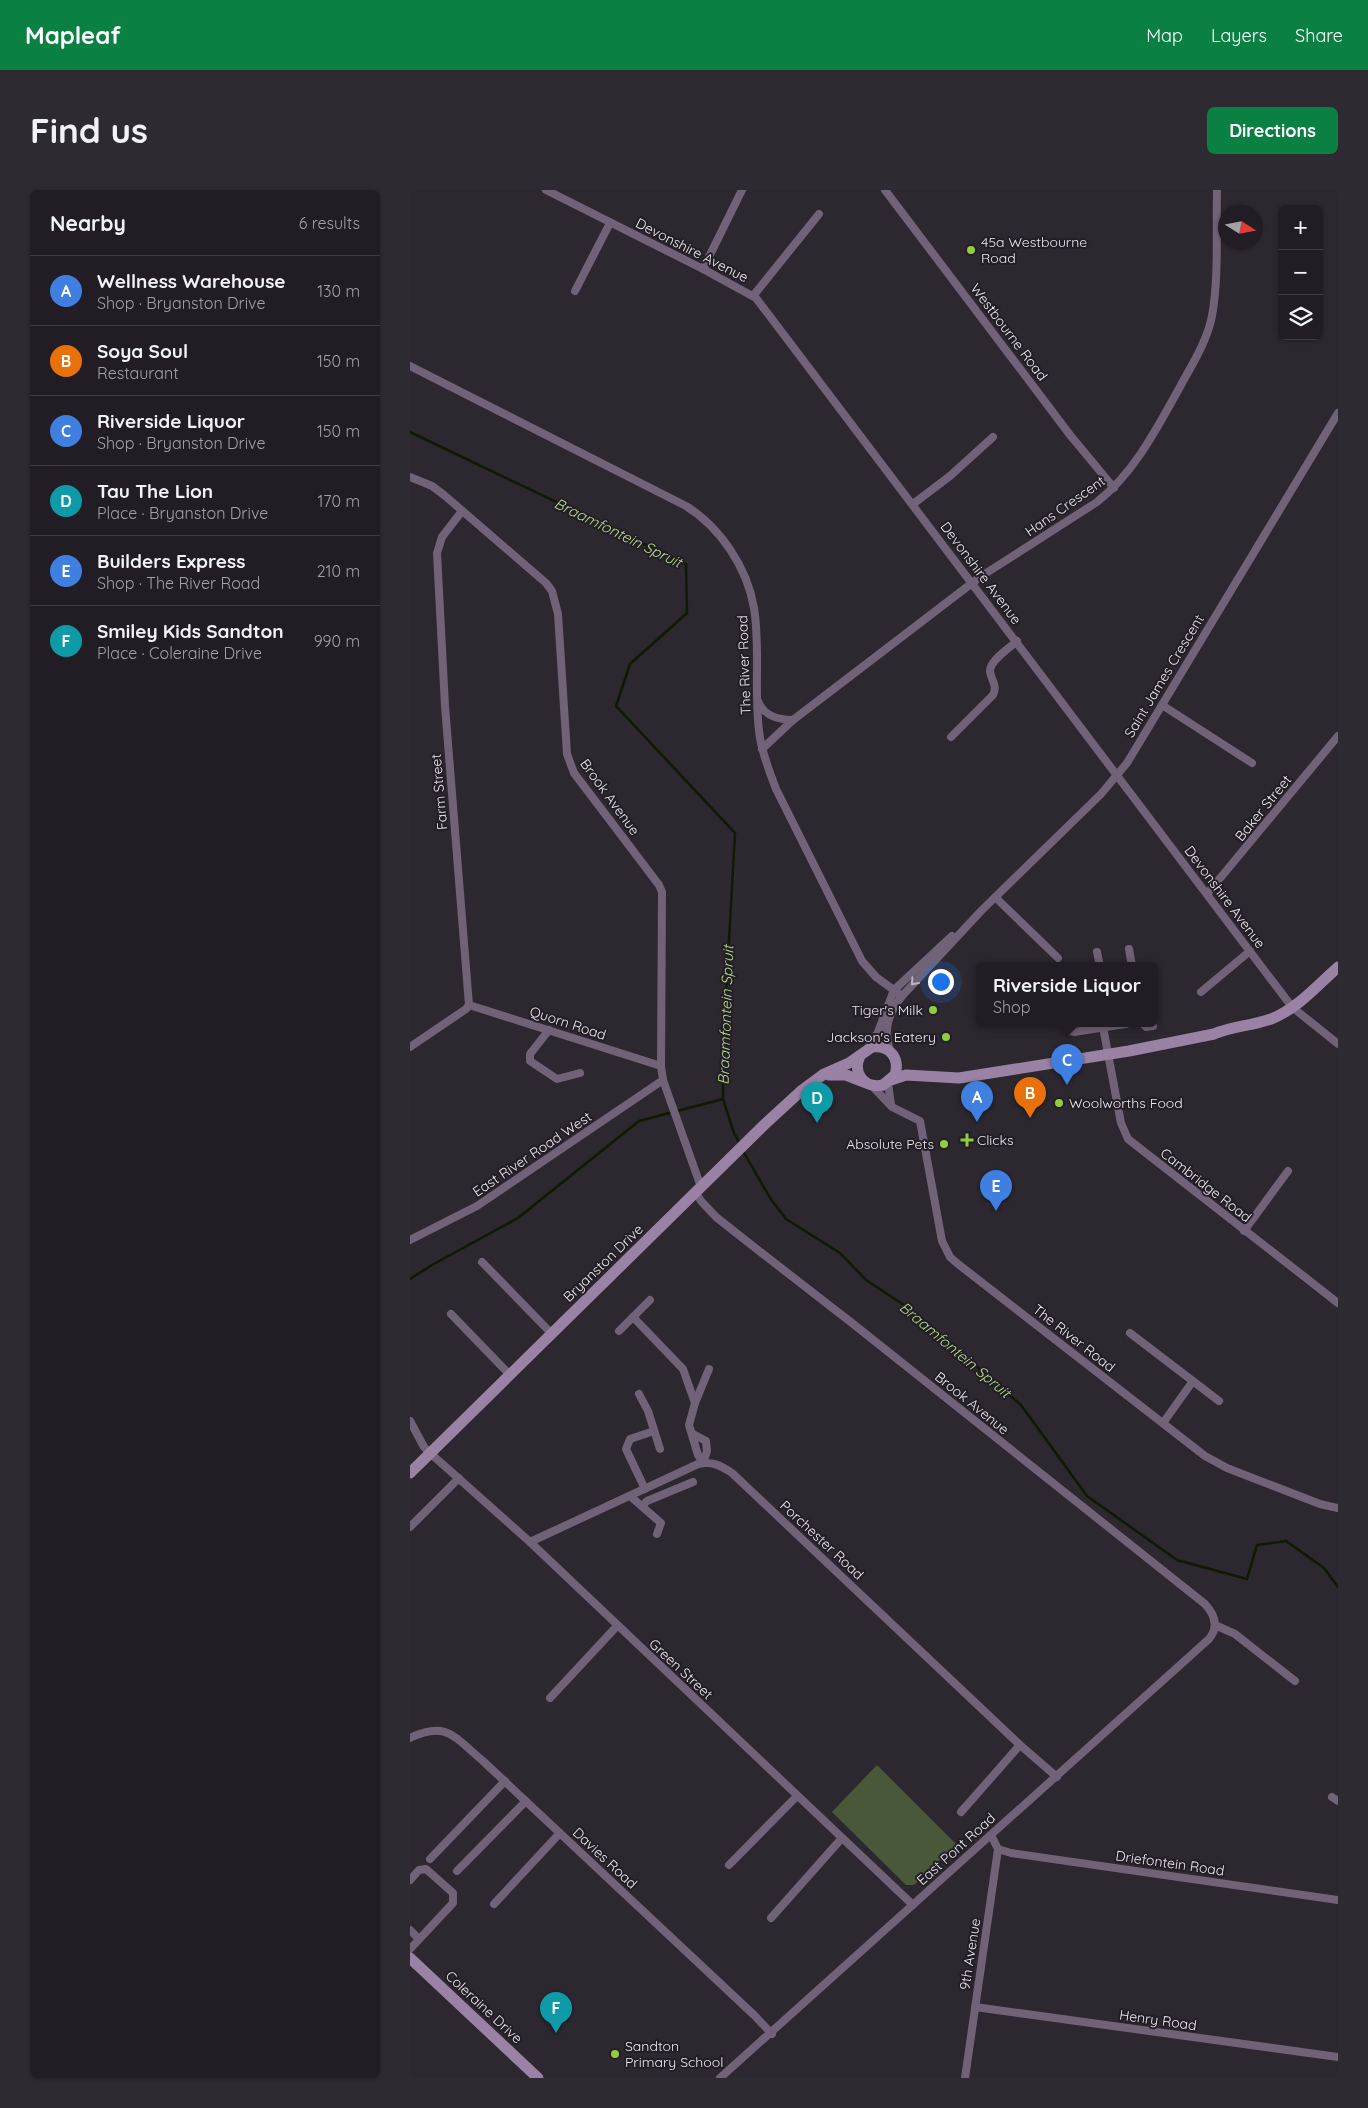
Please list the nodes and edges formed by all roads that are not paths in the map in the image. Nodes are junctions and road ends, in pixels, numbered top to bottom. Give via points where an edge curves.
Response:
1 (546, 190) edge
2 (742, 190) edge
3 (885, 190) edge
4 (1217, 190) edge
5 (819, 214) dead end
6 (610, 223) junction
7 (703, 269) junction
8 (575, 291) dead end
9 (753, 296) junction
10 (410, 366) edge
11 (1338, 413) edge
12 (993, 437) dead end
13 (410, 476) edge
14 (1114, 488) junction
15 (913, 504) junction
16 (462, 512) junction
17 (973, 583) junction
18 (1017, 642) junction
19 (756, 697) junction
20 (1162, 705) junction
21 (793, 720) junction
22 (1338, 736) edge
23 (951, 737) dead end
24 (762, 748) junction
25 (1252, 763) dead end
26 (1118, 776) junction
27 (1208, 894) junction
28 (995, 897) junction
29 (972, 921) junction
30 (1129, 949) dead end
31 (1250, 951) junction
32 (1097, 952) dead end
33 (1058, 958) dead end
34 (1099, 962) edge
35 (1131, 962) edge
36 (1338, 967) edge
37 (894, 990) junction
38 (1201, 992) dead end
39 (902, 996) junction
40 (469, 1005) junction
41 (1292, 1006) junction
42 (1066, 1027) edge
43 (1104, 1027) joint
44 (549, 1030) junction
45 (1338, 1044) edge
46 (410, 1047) edge
47 (1108, 1051) junction
48 (863, 1052) junction
49 (892, 1054) junction
50 (660, 1066) junction
51 (580, 1073) dead end
52 (820, 1077) junction
53 (663, 1080) junction
54 (890, 1082) junction
55 (869, 1084) junction
56 (892, 1107) junction
57 (1288, 1171) dead end
58 (698, 1190) junction
59 (1244, 1230) junction
60 (410, 1240) edge
61 (482, 1262) dead end
62 (650, 1300) dead end
63 (1338, 1303) edge
64 (451, 1314) dead end
65 (633, 1317) junction
66 (619, 1331) dead end
67 (1130, 1333) dead end
68 (552, 1334) junction
69 (709, 1369) dead end
70 (510, 1375) junction
71 (1193, 1381) junction
72 (639, 1394) dead end
73 (1219, 1401) dead end
74 (695, 1403) junction
75 (1163, 1423) junction
76 (411, 1425) edge
77 (654, 1431) junction
78 (693, 1434) junction
79 (660, 1449) dead end
80 (430, 1453) junction
81 (704, 1463) junction
82 (410, 1473) edge
83 (459, 1478) junction
84 (693, 1482) dead end
85 (645, 1489) junction
86 (630, 1496) junction
87 (642, 1506) junction
88 (1338, 1508) edge
89 (410, 1527) edge
90 (657, 1534) dead end
91 (530, 1542) junction
92 (1215, 1625) junction
93 (617, 1626) junction
94 (1295, 1681) dead end
95 (550, 1698) dead end
96 (410, 1738) edge
97 (1020, 1744) junction
98 (1057, 1777) junction
99 (505, 1781) junction
100 (797, 1796) junction
101 (526, 1801) junction
102 (961, 1812) dead end
103 (560, 1833) junction
104 (991, 1835) junction
105 (842, 1838) junction
106 (998, 1850) junction
107 (430, 1859) dead end
108 (729, 1865) dead end
109 (457, 1872) dead end
110 (410, 1880) edge
111 (1338, 1900) edge
112 (494, 1904) dead end
113 (913, 1905) junction
114 (771, 1918) dead end
115 (410, 1930) edge
116 (419, 1939) junction
117 (410, 1948) edge
118 (410, 1958) edge
119 (974, 2007) junction
120 (772, 2034) junction
121 (1338, 2057) edge
122 (538, 2078) edge
123 (720, 2078) edge
124 (964, 2078) edge

1 - 6 street, Devonshire Avenue
2 - 7 street
3 - 14 street, Westbourne Road via 1070,435
4 - 14 street, Hans Crescent via 1214,300 1208,331 1149,441
5 - 9 street
6 - 7 street, Devonshire Avenue
6 - 8 street
7 - 9 street, Devonshire Avenue
9 - 15 street, Devonshire Avenue
10 - 19 street, The River Road via 702,516 730,550 744,576 752,601
11 - 20 street, Saint James Crescent
12 - 15 street
13 - 16 street, Brook Avenue via 432,486
14 - 17 street, Hans Crescent
15 - 17 street, Devonshire Avenue
16 - 40 street, Farm Street via 440,541 436,553
16 - 50 street, Brook Avenue via 546,582 552,591 558,614 569,765 661,889
17 - 18 street, Devonshire Avenue
17 - 21 street, Hans Crescent
18 - 23 street via 992,665 993,694
18 - 26 street, Devonshire Avenue
19 - 21 street via 769,715
19 - 24 street, The River Road
20 - 25 street
20 - 26 street, Saint James Crescent
21 - 24 street, Hans Crescent
22 - 27 street, Baker Street
24 - 37 street, The River Road via 776,789 859,955 870,971
26 - 27 street, Devonshire Avenue
26 - 28 street, Saint James Crescent
27 - 31 street, Devonshire Avenue
28 - 29 street, Saint James Crescent
28 - 33 street
29 - 37 street, Saint James Crescent
29 -> 39 street, Saint James Crescent
30 - 35 street
31 - 38 street
31 - 41 street, Devonshire Avenue
32 - 34 street
36 - 41 main road
37 - 39 street, The River Road
37 - 48 street, Saint James Crescent via 878,1032
39 - 49 street, Saint James Crescent via 887,1025 886,1040
40 - 44 street, Quorn Road
40 - 46 street
41 - 45 street, Devonshire Avenue
41 - 47 main road via 1268,1020 1214,1034
42 - 43 street via 1074,1032
43 - 47 street, Cambridge Road
44 - 50 street, Quorn Road
44 - 51 street via 530,1054 530,1061 557,1079
47 - 49 main road via 954,1073 914,1070
47 - 54 main road via 959,1078 906,1075
47 - 59 street, Cambridge Road via 1121,1123 1128,1139
48 - 49 main road via 879,1046
48 - 52 main road, Bryanston Drive via 844,1066
48 - 55 main road via 857,1068 861,1079
49 - 54 main road via 897,1070
50 - 53 street, Brook Avenue
52 - 55 main road via 841,1074
52 - 58 main road, Bryanston Drive via 764,1125
53 - 58 street, Brook Avenue
53 - 60 street, East River Road West via 477,1206
54 - 55 main road
54 - 56 street
55 - 56 street, The River Road
56 - 75 street, The River Road via 920,1121 942,1241 950,1257
57 - 59 street
58 - 68 main road, Bryanston Drive
58 - 92 street, Brook Avenue via 701,1202 716,1217 1205,1604 1213,1614
59 - 63 street, Cambridge Road
61 - 68 street
62 - 65 street
64 - 70 street
65 - 66 street
65 - 74 street via 681,1366
67 - 71 street
68 - 70 main road, Bryanston Drive
69 - 74 street
70 - 80 main road, Bryanston Drive
71 - 73 street
71 - 75 street
72 - 77 street
74 - 78 street via 689,1425
75 - 88 street, The River Road via 1215,1462 1320,1504
76 - 80 street, Green Street
77 - 79 street
77 - 85 street via 630,1439 626,1449
78 - 81 street via 698,1455
78 - 81 street via 706,1441
80 - 82 main road, Bryanston Drive
80 - 83 street, Green Street
81 - 85 street
81 - 97 street, Porchester Road via 713,1463 732,1472
83 - 89 street
83 - 91 street, Green Street
84 - 87 street
85 - 86 street
86 - 87 street
86 - 91 street
87 - 90 street via 660,1523
91 - 93 street, Green Street
92 - 94 street via 1235,1634
92 - 98 street, East Pont Road via 1209,1639
93 - 95 street
93 - 100 street, Green Street
96 - 99 street, Davies Road via 430,1730 450,1733
97 - 98 street, Porchester Road
97 - 102 street
98 - 104 street, East Pont Road
99 - 101 street, Davies Road
99 - 107 street
100 - 105 street, Green Street
100 - 108 street
101 - 103 street, Davies Road
101 - 109 street
103 - 112 street
103 - 120 street, Davies Road
104 - 106 street
104 - 113 street, East Pont Road
105 - 113 street, Green Street
105 - 114 street
106 - 111 street, Driefontein Road
106 - 119 street, 9th Avenue
110 - 116 street via 419,1870 426,1869 454,1897 453,1903
113 - 120 street, East Pont Road
115 - 116 street
116 - 117 street
118 - 122 main road, Coleraine Drive
119 - 121 street, Henry Road
119 - 124 street, 9th Avenue
120 - 123 street, East Pont Road

